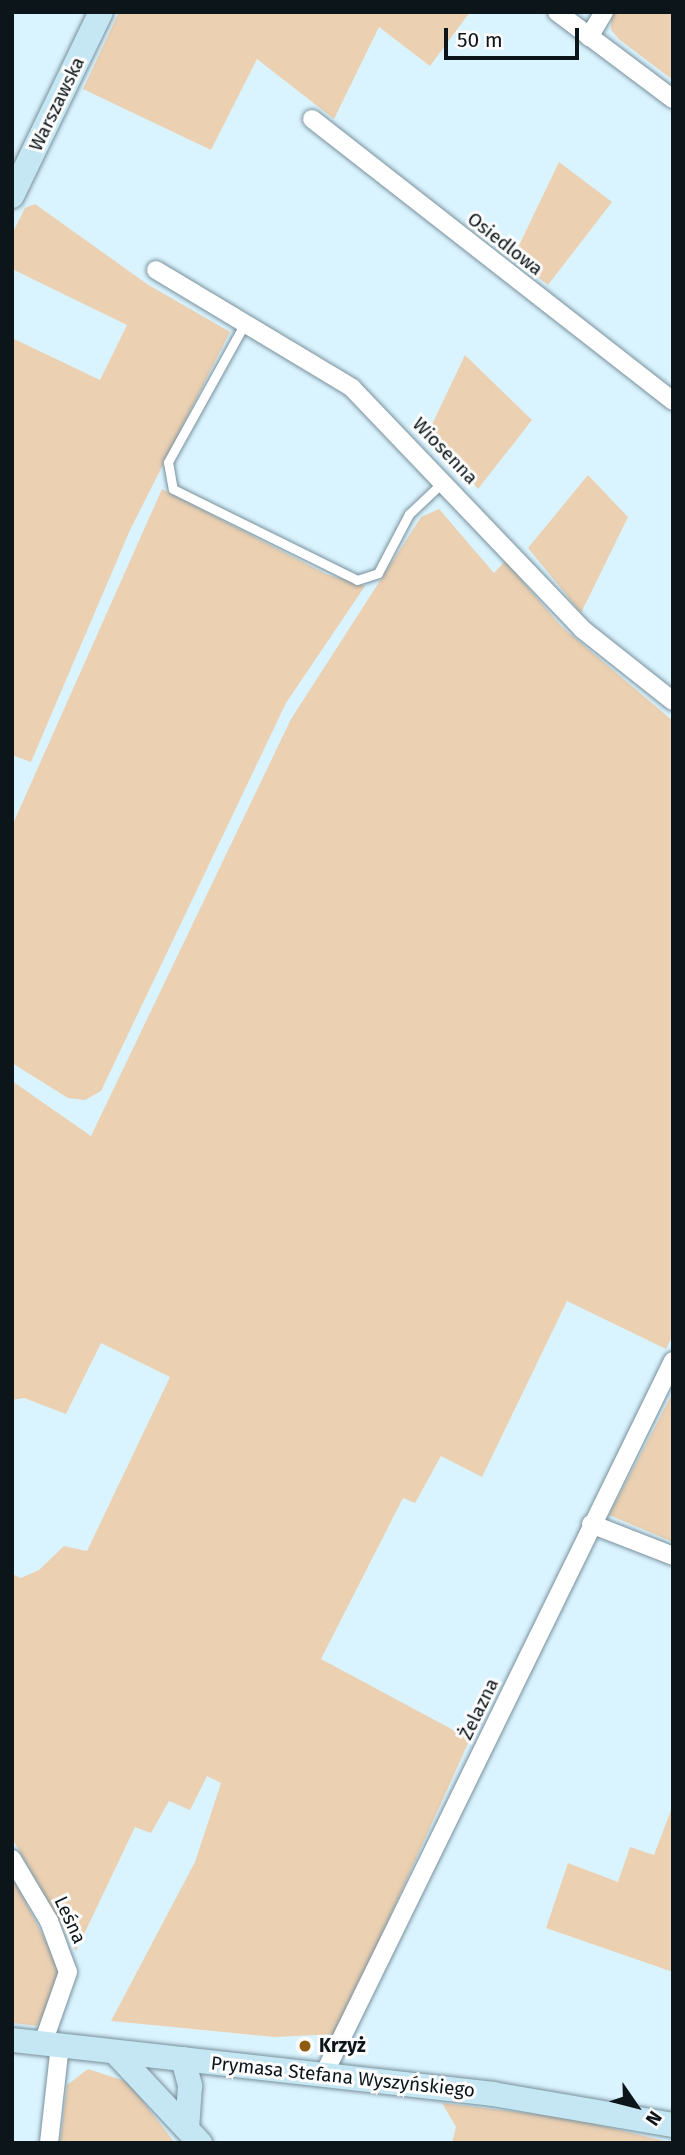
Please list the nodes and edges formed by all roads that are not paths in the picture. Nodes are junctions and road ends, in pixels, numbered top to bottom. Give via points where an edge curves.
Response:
1 (557, 12) edge
2 (604, 12) edge
3 (95, 15) edge
4 (589, 37) junction
5 (673, 99) edge
6 (312, 119) dead end
7 (13, 190) edge
8 (156, 270) dead end
9 (246, 321) junction
10 (673, 401) edge
11 (445, 481) junction
12 (673, 701) edge
13 (673, 1361) edge
14 (591, 1524) junction
15 (673, 1556) edge
16 (12, 1859) edge
17 (12, 2040) edge
18 (51, 2044) junction
19 (115, 2052) junction
20 (183, 2059) junction
21 (323, 2076) junction
22 (167, 2105) junction
23 (673, 2124) edge
24 (193, 2134) edge
25 (49, 2143) edge

1 - 4 street
2 - 4 street
3 - 7 street, Warszawska
4 - 5 street
6 - 10 street, Osiedlowa
8 - 9 street, Wiosenna
9 - 11 street, Wiosenna via 352,388
9 - 11 lane via 168,462 173,489 357,580 378,573 409,514
11 - 12 street, Wiosenna via 582,629
13 - 14 street, Żelazna
14 - 15 street
14 - 21 street, Żelazna
16 - 18 street, Leśna via 67,1966
17 - 18 street, Prymasa Stefana Wyszyńskiego
18 - 19 street, Prymasa Stefana Wyszyńskiego
18 - 25 street, Leśna
19 - 20 street, Prymasa Stefana Wyszyńskiego
19 - 22 street
20 - 21 street, Prymasa Stefana Wyszyńskiego
20 - 22 street via 169,2076
20 - 24 street
21 - 23 street, Prymasa Stefana Wyszyńskiego via 494,2094
22 - 24 street

